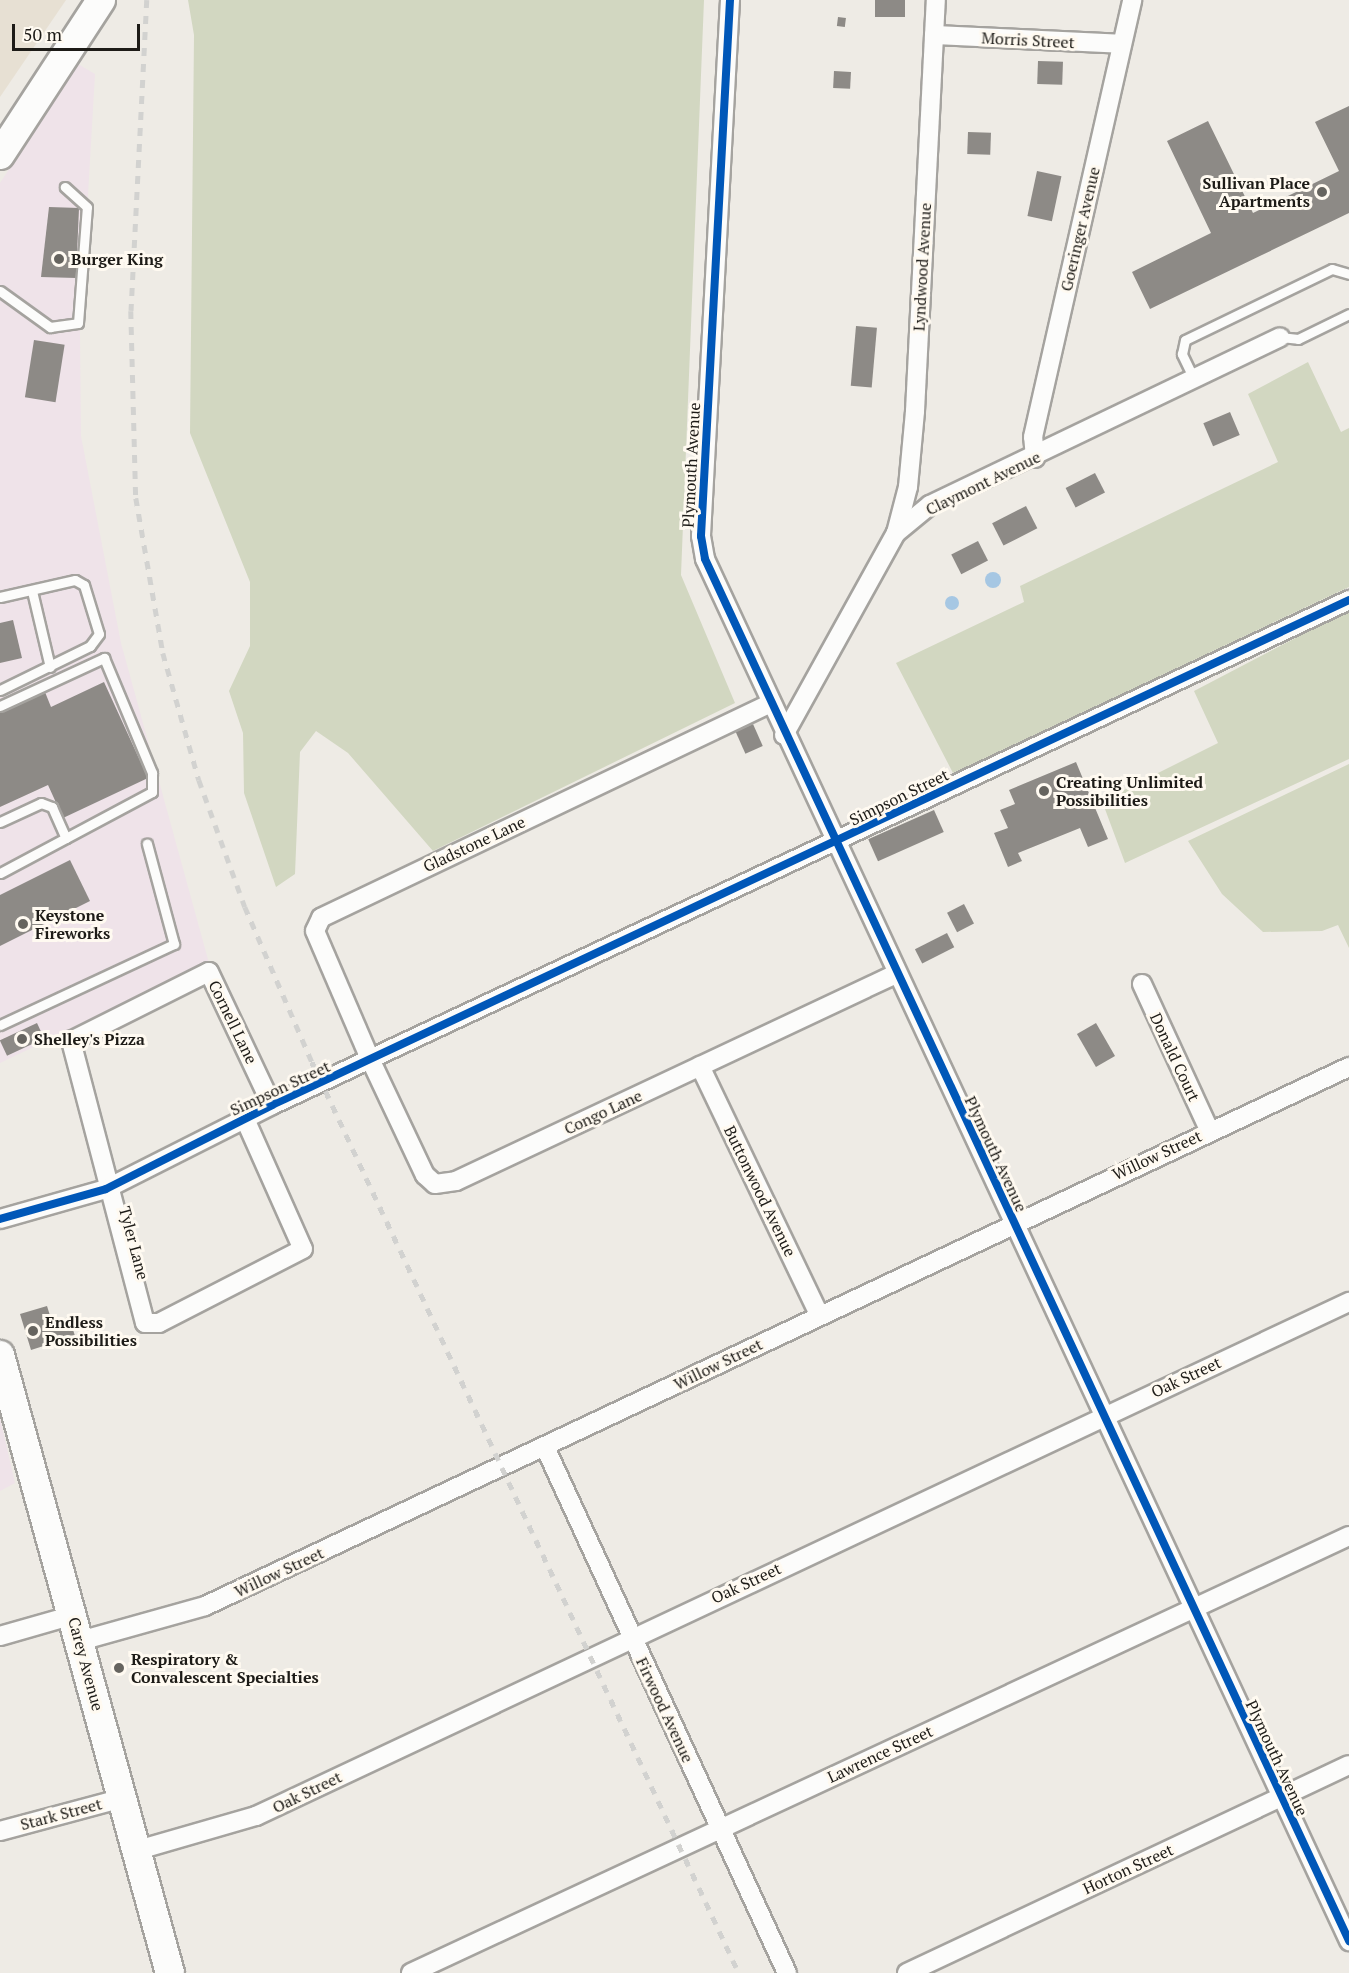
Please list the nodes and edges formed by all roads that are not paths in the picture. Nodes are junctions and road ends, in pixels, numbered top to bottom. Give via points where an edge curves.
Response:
1 (101, 0) edge
2 (730, 0) edge
3 (936, 0) edge
4 (1132, 0) edge
5 (934, 35) junction
6 (1122, 44) junction
7 (0, 155) edge
8 (65, 187) dead end
9 (1349, 274) edge
10 (0, 291) edge
11 (1349, 314) edge
12 (1280, 337) joint
13 (1194, 379) junction
14 (1035, 458) junction
15 (896, 533) junction
16 (32, 591) junction
17 (0, 597) edge
18 (1349, 600) edge
19 (50, 667) junction
20 (0, 690) edge
21 (769, 704) junction
22 (0, 706) edge
23 (784, 735) junction
24 (0, 822) edge
25 (66, 838) junction
26 (835, 843) junction
27 (147, 844) dead end
28 (0, 873) edge
29 (209, 972) joint
30 (895, 974) junction
31 (1142, 984) dead end
32 (0, 1025) edge
33 (371, 1062) junction
34 (700, 1066) junction
35 (1349, 1067) edge
36 (272, 1105) junction
37 (245, 1119) junction
38 (1209, 1130) junction
39 (106, 1189) junction
40 (0, 1219) edge
41 (1014, 1223) junction
42 (1349, 1302) edge
43 (820, 1316) junction
44 (0, 1355) edge
45 (1101, 1416) junction
46 (545, 1447) junction
47 (1349, 1536) edge
48 (1191, 1609) junction
49 (76, 1628) junction
50 (0, 1636) edge
51 (631, 1637) junction
52 (1349, 1765) edge
53 (1281, 1797) junction
54 (123, 1798) junction
55 (721, 1828) junction
56 (0, 1831) edge
57 (138, 1850) junction
58 (1349, 1941) edge
59 (170, 1973) edge
60 (411, 1973) edge
61 (788, 1973) edge
62 (908, 1973) edge

1 - 7 main road
2 - 21 street, Plymouth Avenue via 701,536 705,559
3 - 5 street, Lyndwood Avenue
4 - 6 street, Goeringer Avenue
5 - 6 street, Morris Street
5 - 15 street, Lyndwood Avenue via 915,411 908,487
6 - 14 street, Goeringer Avenue via 1033,437
8 - 10 lane via 87,207 78,323 50,327
9 - 13 lane via 1332,269 1185,340 1182,354
11 - 12 lane via 1298,339
12 - 13 street, Claymont Avenue
13 - 14 street, Claymont Avenue
14 - 15 street, Claymont Avenue via 930,505
15 - 23 street, Claymont Avenue
16 - 17 lane
16 - 19 lane
16 - 19 lane via 75,580 84,585 99,634 90,646
18 - 26 street, Simpson Street
19 - 20 lane
21 - 23 street, Plymouth Avenue
21 - 33 street, Gladstone Lane via 321,918 315,931
22 - 25 lane via 104,658 152,773 152,792
23 - 26 street, Plymouth Avenue
24 - 25 lane via 42,803 52,807
25 - 28 lane
26 - 30 street, Plymouth Avenue
26 - 33 street, Simpson Street
27 - 32 lane via 174,944
29 - 36 street, Cornell Lane
29 - 39 street, Tyler Lane via 71,1041
30 - 34 street, Congo Lane
30 - 41 street, Plymouth Avenue
31 - 38 street, Donald Court
33 - 34 street, Congo Lane via 425,1176 435,1184 456,1181
33 - 36 street, Simpson Street
34 - 43 street, Buttonwood Avenue
35 - 38 street, Willow Street
36 - 37 street, Simpson Street
37 - 39 street, Simpson Street
37 - 39 street, Tyler Lane via 303,1249 159,1323 145,1323
38 - 41 street, Willow Street
39 - 40 street, Simpson Street
41 - 43 street, Willow Street
41 - 45 street, Plymouth Avenue
42 - 45 street, Oak Street
43 - 46 street, Willow Street
44 - 49 main road, Carey Avenue
45 - 48 street, Plymouth Avenue
45 - 51 street, Oak Street
46 - 49 street, Willow Street via 205,1606
46 - 51 street, Firwood Avenue
47 - 48 street, Lawrence Street
48 - 53 street, Plymouth Avenue
48 - 55 street, Lawrence Street
49 - 50 street, Willow Street
49 - 54 main road, Carey Avenue
51 - 55 street, Firwood Avenue
51 - 57 street, Oak Street via 256,1816
52 - 53 street, Horton Street
53 - 58 street, Plymouth Avenue
53 - 62 street, Horton Street
54 - 56 street, Stark Street
54 - 57 main road, Carey Avenue
55 - 60 street, Lawrence Street
55 - 61 street, Firwood Avenue
57 - 59 main road, Carey Avenue

